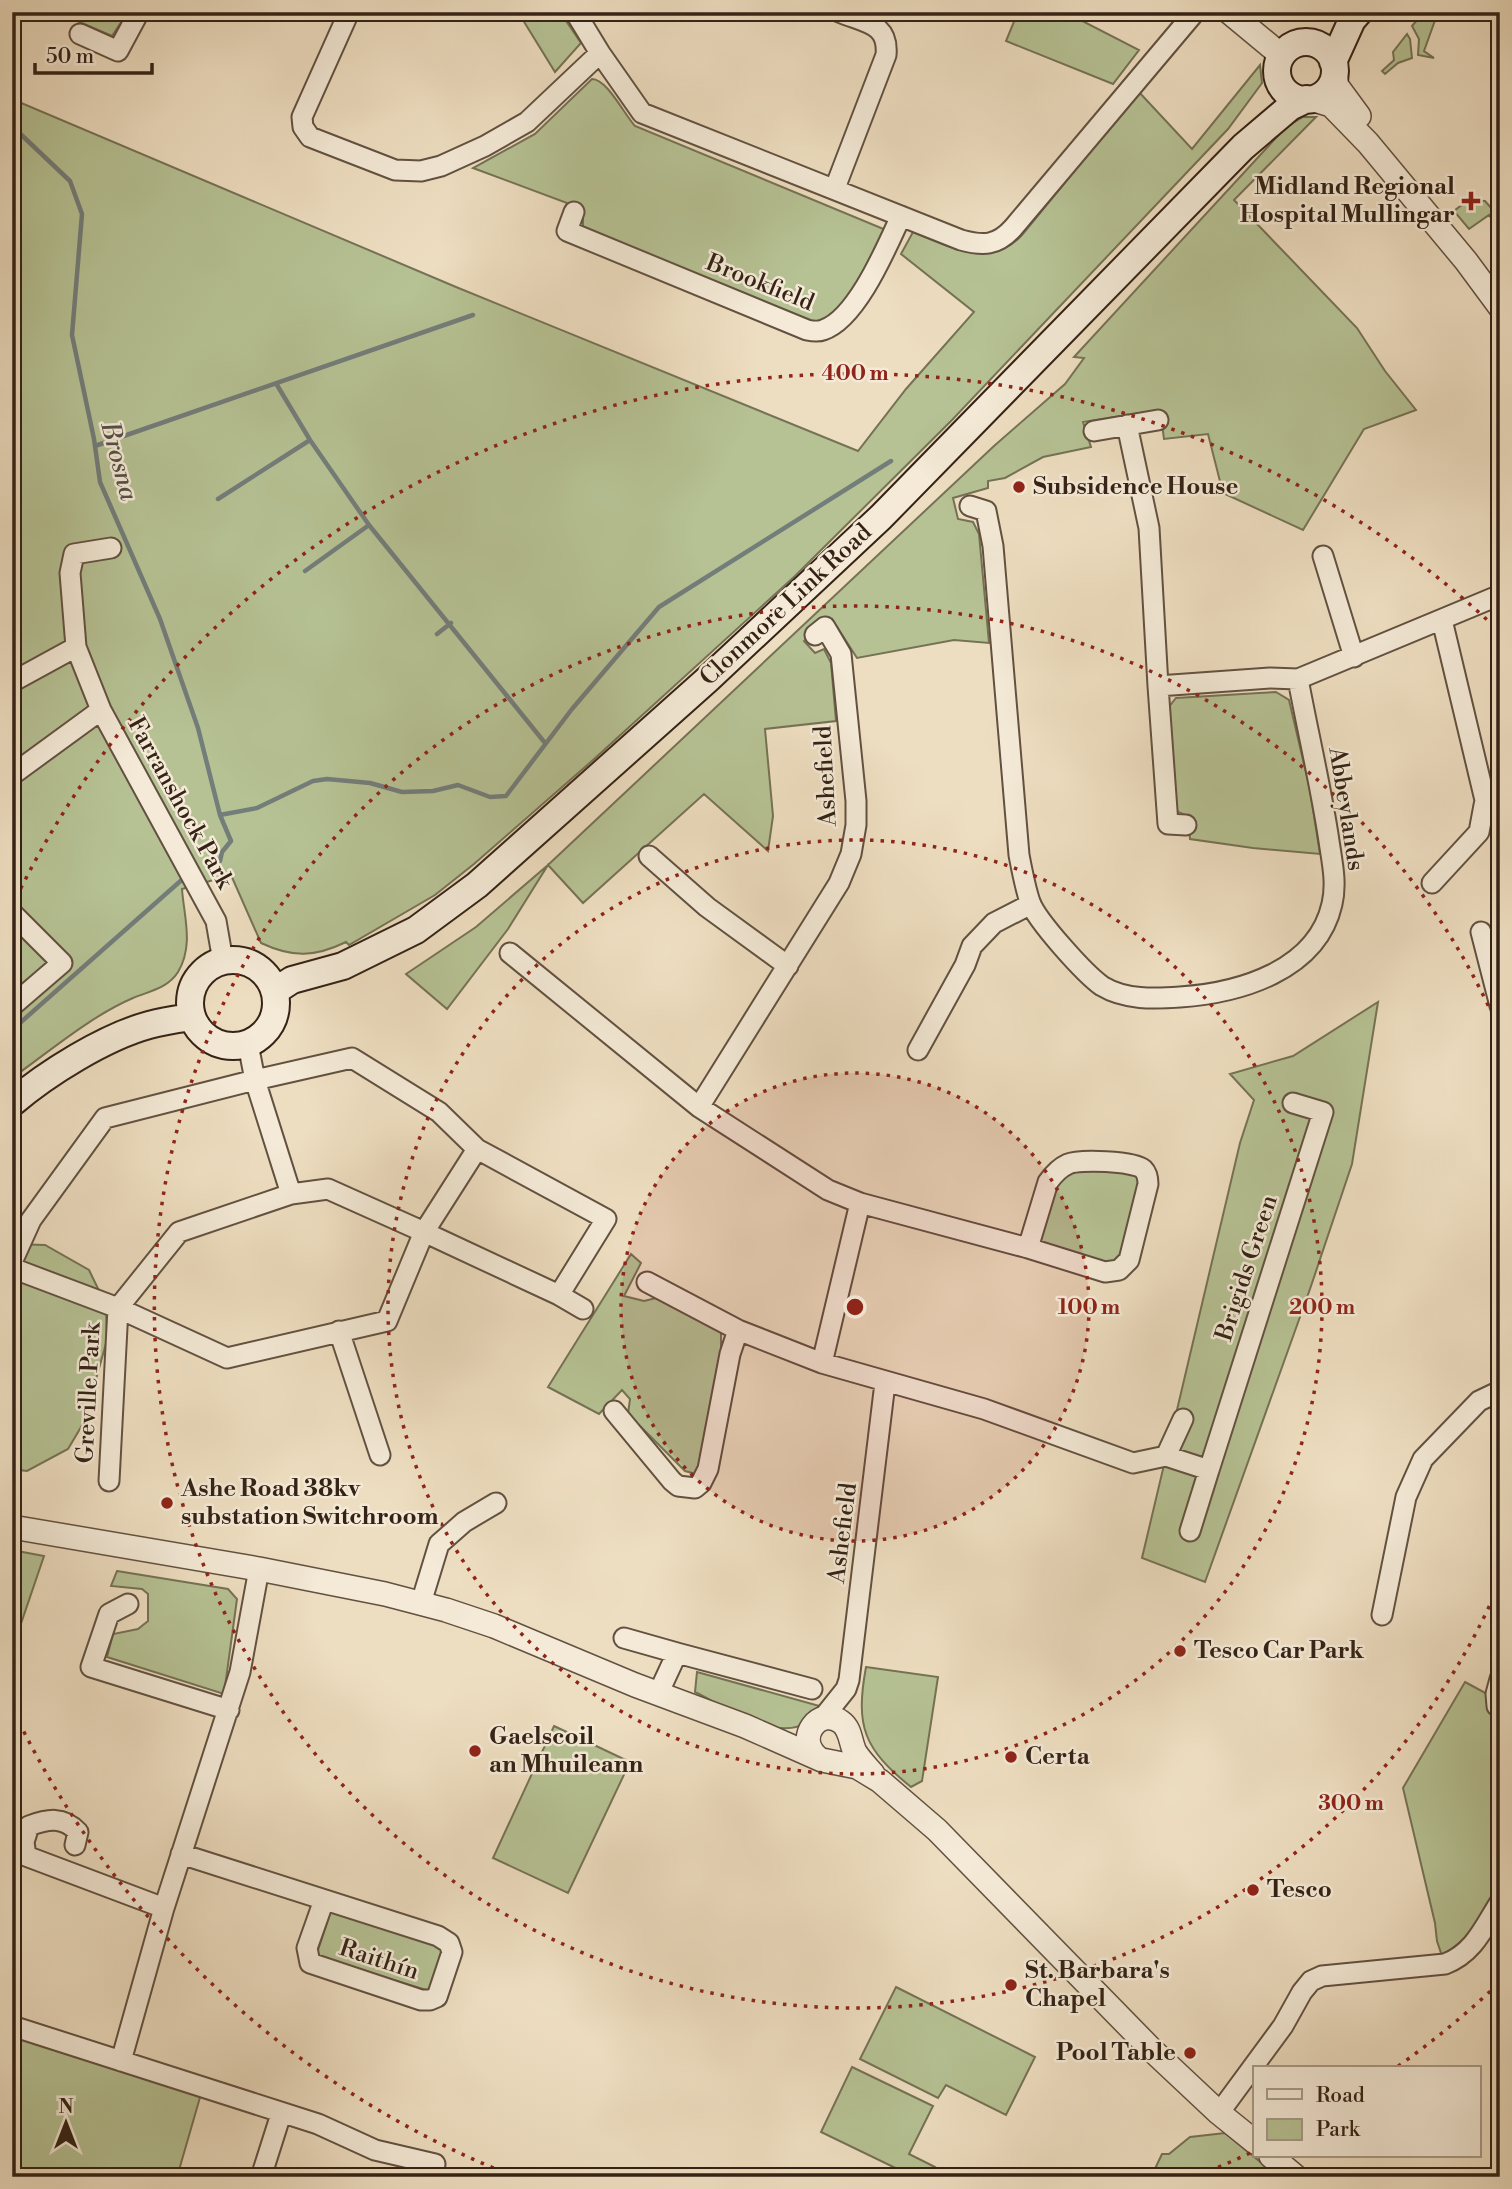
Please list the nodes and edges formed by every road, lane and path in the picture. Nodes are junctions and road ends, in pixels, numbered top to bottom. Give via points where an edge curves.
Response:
1 (139, 12) edge
2 (349, 12) edge
3 (575, 12) edge
4 (839, 12) edge
5 (1195, 12) edge
6 (1229, 12) edge
7 (1340, 12) edge
8 (1359, 12) edge
9 (80, 34) dead end
10 (1291, 49) junction
11 (600, 53) junction
12 (1334, 66) junction
13 (1279, 82) junction
14 (1309, 99) junction
15 (1243, 147) junction
16 (835, 188) junction
17 (574, 212) dead end
18 (901, 216) junction
19 (1500, 289) edge
20 (1500, 307) edge
21 (1158, 420) dead end
22 (1127, 425) junction
23 (1094, 431) dead end
24 (971, 506) dead end
25 (111, 548) dead end
26 (1322, 556) dead end
27 (1500, 595) edge
28 (1441, 620) junction
29 (816, 635) dead end
30 (76, 647) junction
31 (1354, 657) junction
32 (1298, 679) junction
33 (12, 682) edge
34 (1158, 686) junction
35 (101, 709) junction
36 (12, 775) edge
37 (1186, 825) dead end
38 (649, 856) dead end
39 (1432, 883) dead end
40 (1031, 904) junction
41 (12, 914) edge
42 (1481, 932) dead end
43 (510, 953) dead end
44 (223, 961) junction
45 (788, 966) junction
46 (275, 991) junction
47 (12, 1006) edge
48 (1500, 1006) edge
49 (192, 1017) junction
50 (918, 1050) dead end
51 (251, 1061) junction
52 (1293, 1102) dead end
53 (12, 1103) edge
54 (699, 1107) junction
55 (477, 1149) junction
56 (291, 1194) junction
57 (860, 1203) junction
58 (424, 1231) junction
59 (1028, 1248) junction
60 (12, 1262) edge
61 (12, 1268) edge
62 (647, 1282) dead end
63 (559, 1295) junction
64 (118, 1308) junction
65 (583, 1309) dead end
66 (738, 1330) junction
67 (339, 1331) junction
68 (822, 1363) junction
69 (886, 1382) junction
70 (1500, 1391) edge
71 (614, 1411) dead end
72 (1183, 1419) dead end
73 (380, 1455) dead end
74 (1166, 1456) junction
75 (1209, 1470) junction
76 (109, 1481) dead end
77 (496, 1503) dead end
78 (12, 1527) edge
79 (1190, 1531) dead end
80 (259, 1569) junction
81 (421, 1603) junction
82 (128, 1604) dead end
83 (1382, 1615) dead end
84 (624, 1638) dead end
85 (677, 1653) junction
86 (1500, 1679) edge
87 (812, 1689) dead end
88 (846, 1689) junction
89 (658, 1694) junction
90 (1500, 1708) edge
91 (229, 1710) junction
92 (816, 1724) junction
93 (745, 1726) junction
94 (850, 1735) junction
95 (822, 1759) junction
96 (880, 1781) junction
97 (75, 1844) dead end
98 (181, 1854) junction
99 (324, 1900) junction
100 (1500, 1902) edge
101 (164, 1908) junction
102 (12, 2026) edge
103 (121, 2061) junction
104 (1254, 2066) edge
105 (1253, 2067) edge
106 (1219, 2113) junction
107 (281, 2114) junction
108 (1253, 2140) edge
109 (433, 2171) edge
110 (261, 2177) edge

1 - 9 street via 118,51
2 - 11 street via 302,117 303,127 310,137 395,170 441,166 485,146 527,122
3 - 11 street
4 - 16 street via 882,31 887,40 886,55
5 - 18 street via 1000,240 978,245
6 - 10 street
7 - 10 main road via 1321,33
8 - 12 main road
10 - 12 main road via 1320,46
10 - 13 main road via 1277,73
11 - 16 street via 642,113
12 - 14 main road via 1329,88
12 - 19 street via 1337,86 1345,98
13 - 14 main road via 1290,95
13 - 15 main road, Clonmore Link Road
14 - 15 main road, Clonmore Link Road via 1290,107
14 - 20 street via 1331,105 1368,142
15 - 46 main road, Clonmore Link Road via 881,517 477,885 416,930 343,966 292,980
16 - 18 street
17 - 18 street, Brookfield via 566,231 818,331 826,330 858,298
21 - 22 street
22 - 23 street
22 - 34 street via 1149,528
24 - 40 street, Abbeylands via 986,511 993,546 1018,855
25 - 30 street, Farranshock Park via 74,554 69,572
26 - 31 street
27 - 28 street
28 - 31 street
28 - 39 street via 1485,800 1479,832
29 - 45 street, Ashefield via 825,627 841,654 856,825 839,883
30 - 33 street
30 - 35 street, Farranshock Park
31 - 32 street
32 - 34 street
32 - 40 street, Abbeylands via 1335,879 1323,930 1288,966 1212,995 1136,998 1103,986 1090,975
34 - 37 street via 1168,824
35 - 36 street, Farranshock Park
35 - 44 street, Farranshock Park via 216,921
38 - 45 street via 707,907
40 - 50 street via 994,923 972,946
41 - 47 street via 62,963
42 - 48 street
43 - 54 street
44 - 46 main road via 249,963 269,979
44 - 49 main road via 200,976 193,988
45 - 54 street, Ashefield
46 - 51 main road via 274,1017 259,1037
49 - 51 main road via 208,1038 234,1046
49 - 53 main road via 148,1025 100,1046
51 - 55 street via 352,1058 439,1112
51 - 56 street
51 - 60 street via 105,1118 31,1220
52 - 75 street, Brigids Green via 1322,1112
54 - 57 street via 828,1190
55 - 58 street, Greville Park
55 - 63 street via 606,1219
56 - 58 street, Greville Park via 328,1189
56 - 64 street, Greville Park via 178,1231
57 - 59 street
57 - 68 street
58 - 63 street, Greville Park
58 - 67 street, Greville Park via 387,1321
59 - 59 street via 1048,1182 1055,1173 1081,1161 1143,1168 1148,1184 1129,1260 1119,1270 1105,1272
61 - 64 street, Greville Park
62 - 66 street
63 - 65 street, Greville Park
64 - 67 street, Greville Park via 227,1358
64 - 76 street, Greville Park
66 - 68 street
66 - 71 street via 708,1469 695,1488 678,1486
67 - 73 street
68 - 69 street
69 - 74 street via 984,1409 1133,1463
69 - 88 street, Ashefield
70 - 83 street via 1479,1401 1423,1459 1406,1497
72 - 74 street
74 - 75 street
75 - 79 street
77 - 81 street via 439,1544
78 - 80 street
80 - 81 street
80 - 91 street
81 - 89 street via 484,1622
82 - 91 street via 109,1614 91,1667
84 - 85 street
85 - 87 street
85 - 89 street
86 - 90 street via 1496,1694
88 - 92 street
88 - 94 street
89 - 93 street
91 - 98 street
92 - 93 street
92 - 94 street via 828,1718 841,1721
92 - 95 street via 807,1742 812,1753
93 - 95 street
94 - 95 street via 844,1755
94 - 96 street via 856,1752
95 - 96 street via 857,1767
96 - 106 street via 937,1830
97 - 101 street via 78,1832 70,1823 52,1820 29,1826 24,1842 26,1856
98 - 99 street, Raithín
98 - 101 street
99 - 99 street, Raithín via 449,1943 452,1952 437,1997 421,2000 310,1963 307,1948
100 - 104 street via 1471,1948 1458,1959 1311,1981
101 - 103 street
102 - 103 street
103 - 107 street
105 - 106 street
106 - 108 street
107 - 109 street via 318,2124
107 - 110 street

